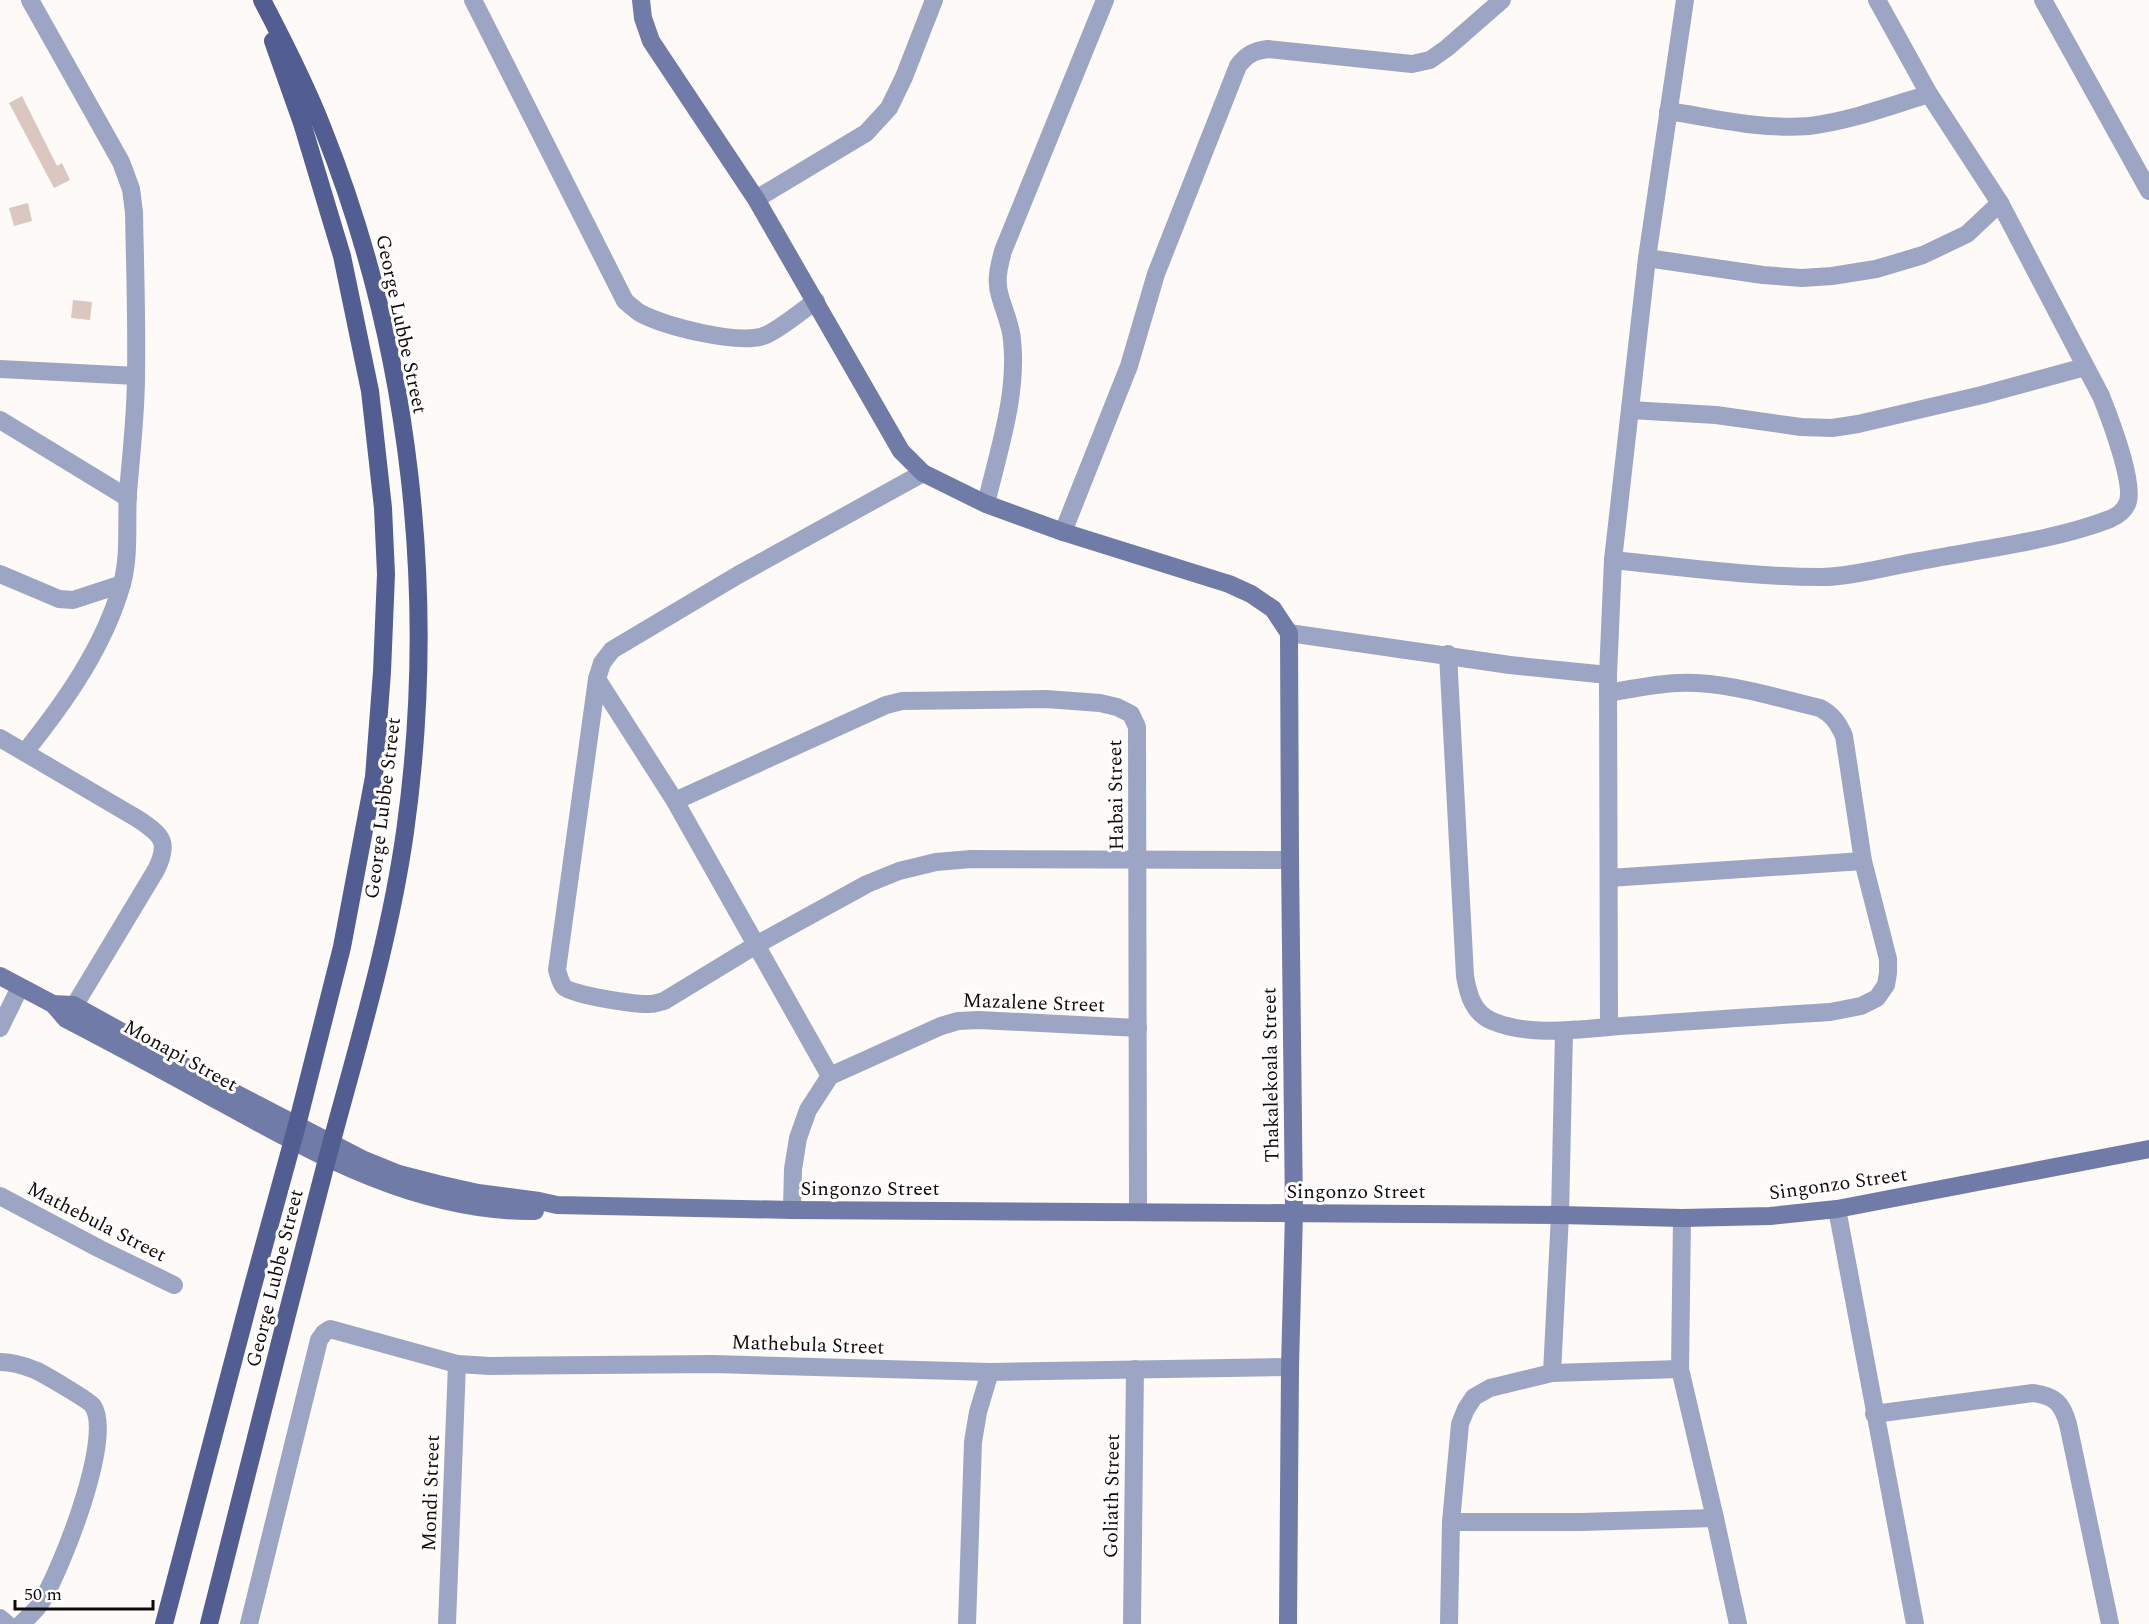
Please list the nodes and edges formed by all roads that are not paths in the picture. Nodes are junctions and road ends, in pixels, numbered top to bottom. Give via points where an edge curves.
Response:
1 (30, 0) edge
2 (260, 0) edge
3 (473, 0) edge
4 (641, 0) edge
5 (934, 0) edge
6 (1105, 0) edge
7 (1502, 0) edge
8 (1685, 0) edge
9 (1877, 0) edge
10 (2043, 0) edge
11 (1929, 94) junction
12 (1668, 111) junction
13 (2149, 191) edge
14 (756, 199) junction
15 (2000, 202) junction
16 (1647, 258) junction
17 (816, 301) junction
18 (2085, 367) junction
19 (0, 369) edge
20 (136, 376) junction
21 (1630, 410) junction
22 (0, 420) edge
23 (923, 473) junction
24 (128, 498) junction
25 (986, 504) junction
26 (1063, 532) junction
27 (1613, 560) junction
28 (0, 574) edge
29 (122, 584) junction
30 (1289, 633) junction
31 (1448, 654) junction
32 (597, 679) junction
33 (1608, 684) junction
34 (0, 738) edge
35 (25, 752) junction
36 (675, 801) junction
37 (1138, 859) junction
38 (1290, 860) junction
39 (1863, 861) junction
40 (1609, 878) junction
41 (756, 945) junction
42 (0, 976) edge
43 (20, 987) junction
44 (70, 1012) junction
45 (1610, 1026) junction
46 (0, 1028) edge
47 (1138, 1028) junction
48 (1564, 1031) junction
49 (830, 1076) junction
50 (295, 1133) junction
51 (2149, 1149) edge
52 (330, 1150) junction
53 (0, 1196) edge
54 (1838, 1209) junction
55 (792, 1210) junction
56 (1137, 1212) junction
57 (1294, 1213) junction
58 (1560, 1215) junction
59 (1682, 1218) junction
60 (174, 1285) dead end
61 (0, 1362) edge
62 (457, 1364) junction
63 (1290, 1367) junction
64 (1135, 1369) junction
65 (1680, 1370) junction
66 (990, 1372) junction
67 (1552, 1373) junction
68 (1874, 1414) junction
69 (1715, 1518) junction
70 (1451, 1522) junction
71 (0, 1618) edge
72 (7, 1624) edge
73 (21, 1624) edge
74 (164, 1624) edge
75 (209, 1624) edge
76 (249, 1624) edge
77 (447, 1624) edge
78 (967, 1624) edge
79 (1132, 1624) edge
80 (1288, 1624) edge
81 (1449, 1624) edge
82 (1738, 1624) edge
83 (1915, 1624) edge
84 (2110, 1624) edge

1 - 20 street via 121,162 131,189
2 - 50 main road, George Lubbe Street via 342,256 370,390 386,574 374,777 342,947
2 - 52 main road, George Lubbe Street via 294,61 323,129 374,283 396,386 417,554 417,711 405,831 389,926
3 - 17 street via 625,301 654,319 726,339 748,340 766,335
4 - 14 street via 651,41
5 - 14 street via 889,108 866,133
6 - 25 street via 1000,262 999,295 1012,340 1011,378
7 - 26 street via 1447,48 1430,60 1412,64 1268,49 1253,51 1245,57 1238,66 1156,274 1129,366
8 - 12 street
9 - 11 street
10 - 13 street
11 - 12 street via 1809,126 1772,127
11 - 15 street
12 - 16 street
14 - 17 street
15 - 16 street via 1967,234 1923,255 1876,269 1832,276 1763,275
15 - 18 street
16 - 21 street
17 - 23 street via 901,450
18 - 21 street via 1832,428
18 - 27 street via 2113,425 2128,486 2127,505 2112,518 2043,538 1825,577
19 - 20 street
20 - 24 street
21 - 27 street
22 - 24 street
23 - 25 street
23 - 32 street via 612,650
24 - 29 street via 127,563
25 - 26 street
26 - 30 street via 1229,584 1274,609
27 - 33 street
28 - 29 street via 51,596 73,600
29 - 35 street via 111,617 84,670
30 - 31 street
30 - 38 street, Thakalekoala Street
31 - 33 street
31 - 48 street via 1455,828 1468,996 1476,1010 1490,1020 1512,1027
32 - 36 street
32 - 41 street via 557,970 560,981 565,989 580,994 652,1004
33 - 39 street via 1695,683 1751,692 1820,708 1830,714 1844,736
33 - 40 street
34 - 35 street
35 - 44 street via 156,831 164,843 164,855 156,870
36 - 37 street, Habai Street via 886,705 903,701 1046,699 1100,703 1131,714 1137,727
36 - 41 street
37 - 38 street
37 - 41 street via 936,862 867,884
37 - 47 street, Habai Street
38 - 57 street, Thakalekoala Street
39 - 40 street
39 - 45 street via 1888,959 1886,985 1877,998 1861,1006 1830,1012
40 - 45 street
41 - 49 street
42 - 43 street, Monapi Street
43 - 44 street, Monapi Street
43 - 46 street
44 - 50 street, Monapi Street via 202,1076
45 - 48 street
47 - 49 street, Mazalene Street via 958,1021
47 - 56 street, Habai Street
48 - 58 street
49 - 55 street via 808,1110 798,1138
50 - 52 street, Singonzo Street
50 - 74 main road, George Lubbe Street
51 - 54 street, Singonzo Street
52 - 55 street, Singonzo Street via 399,1174 557,1206
52 - 75 main road, George Lubbe Street
53 - 60 street, Mathebula Street
54 - 59 street, Singonzo Street via 1770,1216
54 - 68 street
55 - 56 street, Singonzo Street
56 - 57 street, Singonzo Street
57 - 58 street, Singonzo Street
57 - 63 street, Thakalekoala Street
58 - 59 street, Singonzo Street
58 - 67 street
59 - 65 street
61 - 73 street via 36,1371 93,1405 98,1419 92,1474 57,1573 41,1604
62 - 66 street, Mathebula Street via 714,1364
62 - 76 street, Mathebula Street via 330,1329 324,1333 319,1340
62 - 77 street, Mondi Street
63 - 64 street, Mathebula Street
63 - 80 street, Thakalekoala Street
64 - 66 street, Mathebula Street
64 - 79 street, Goliath Street
65 - 67 street
65 - 69 street
66 - 78 street via 974,1442
67 - 70 street via 1490,1388 1474,1397 1460,1424
68 - 83 street
68 - 84 street via 2032,1393 2056,1401 2064,1409 2068,1424
69 - 70 street
69 - 82 street
70 - 81 street
71 - 72 street

